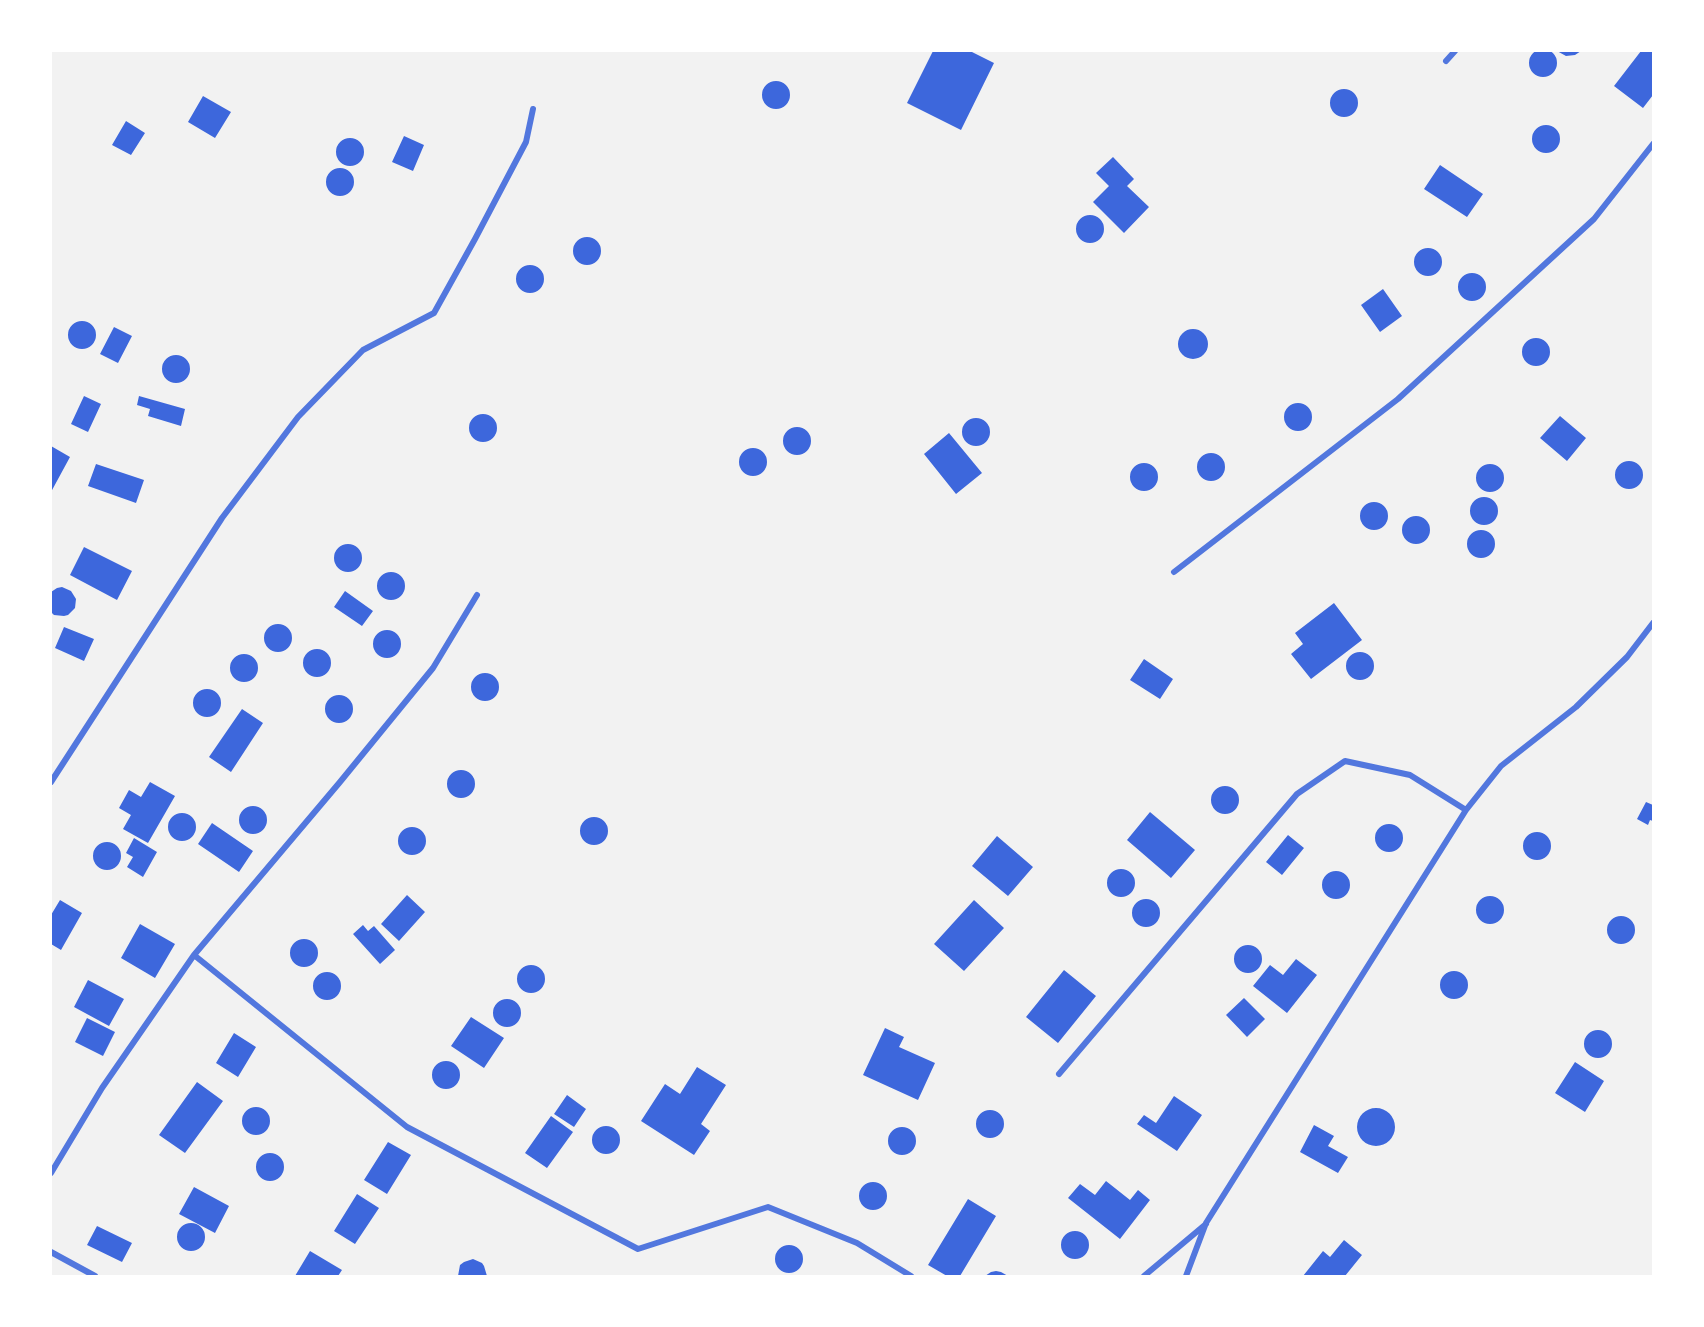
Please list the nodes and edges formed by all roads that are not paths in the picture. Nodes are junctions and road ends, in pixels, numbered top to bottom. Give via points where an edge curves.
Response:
1 (1455, 51) edge
2 (1446, 61) dead end
3 (533, 109) dead end
4 (1653, 144) edge
5 (1174, 572) dead end
6 (477, 595) dead end
7 (1653, 623) edge
8 (51, 782) edge
9 (1466, 810) junction
10 (194, 955) junction
11 (1059, 1074) dead end
12 (51, 1173) edge
13 (1206, 1223) junction
14 (51, 1252) edge
15 (95, 1276) edge
16 (911, 1276) edge
17 (1144, 1276) edge
18 (1186, 1276) edge

1 - 2 street
3 - 8 street via 526,142 434,313 363,350 298,417 222,518
4 - 5 street via 1594,219 1398,399
6 - 10 street via 433,668
7 - 9 street via 1627,657 1576,706 1502,766
9 - 11 street via 1410,775 1344,761 1297,794
9 - 13 street
10 - 12 street via 102,1089
10 - 16 street via 407,1127 638,1249 768,1208 857,1243
13 - 17 street
13 - 18 street
14 - 15 street

